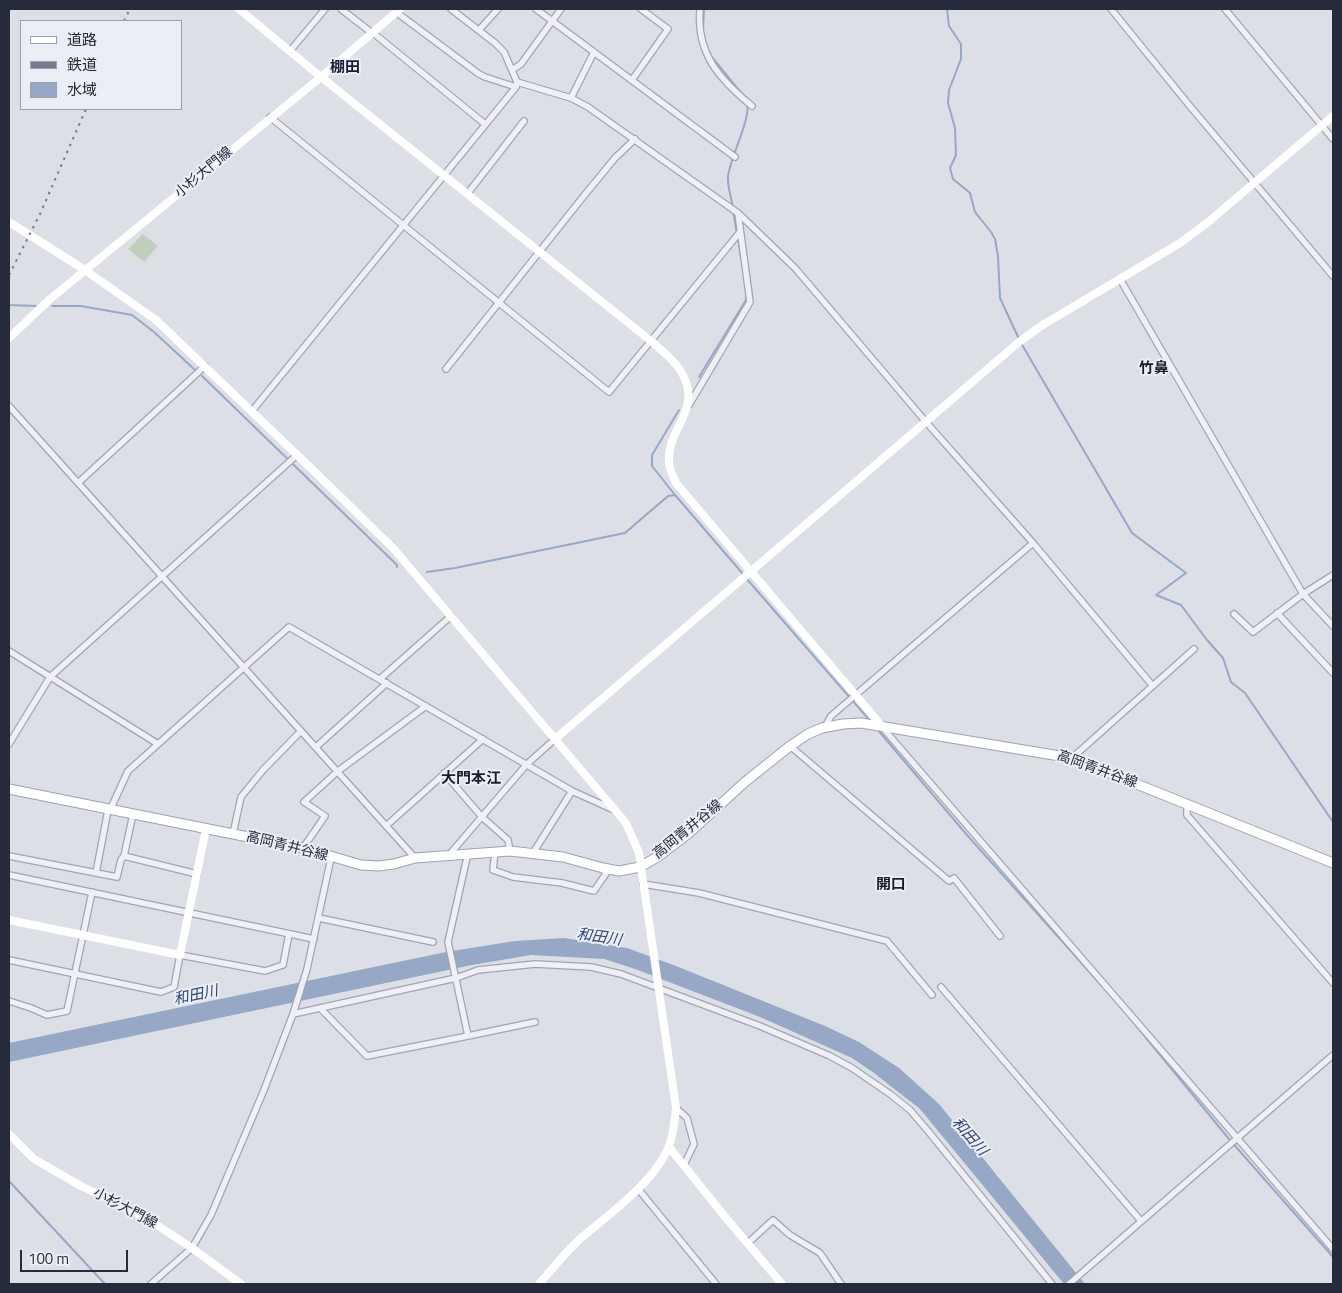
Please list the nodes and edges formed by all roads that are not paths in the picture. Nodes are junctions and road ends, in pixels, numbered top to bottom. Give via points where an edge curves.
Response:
1 (238, 9) edge
2 (325, 9) edge
3 (341, 9) edge
4 (451, 9) edge
5 (498, 9) edge
6 (536, 9) edge
7 (561, 9) edge
8 (641, 9) edge
9 (700, 9) edge
10 (1111, 9) edge
11 (1225, 9) edge
12 (395, 11) edge
13 (552, 20) junction
14 (479, 30) junction
15 (372, 33) junction
16 (290, 52) junction
17 (594, 52) junction
18 (512, 70) junction
19 (321, 77) junction
20 (632, 80) junction
21 (516, 84) junction
22 (571, 98) junction
23 (752, 106) dead end
24 (1333, 116) edge
25 (270, 117) junction
26 (524, 121) dead end
27 (485, 124) junction
28 (1322, 125) junction
29 (635, 139) junction
30 (1333, 139) edge
31 (735, 157) dead end
32 (444, 174) junction
33 (1254, 182) junction
34 (468, 193) junction
35 (738, 212) junction
36 (9, 222) edge
37 (403, 224) junction
38 (740, 232) junction
39 (540, 252) junction
40 (85, 270) junction
41 (1333, 276) edge
42 (1120, 279) junction
43 (499, 302) junction
44 (9, 338) edge
45 (651, 341) junction
46 (205, 366) junction
47 (446, 369) dead end
48 (688, 405) junction
49 (9, 406) edge
50 (252, 411) junction
51 (926, 422) junction
52 (297, 455) junction
53 (78, 483) junction
54 (1033, 543) junction
55 (751, 572) junction
56 (1333, 575) edge
57 (161, 577) junction
58 (1303, 594) junction
59 (1277, 613) junction
60 (1234, 614) dead end
61 (452, 616) junction
62 (1333, 626) edge
63 (1194, 649) dead end
64 (9, 651) edge
65 (244, 668) junction
66 (1333, 673) edge
67 (50, 676) junction
68 (380, 679) junction
69 (387, 683) junction
70 (1152, 684) junction
71 (856, 695) junction
72 (426, 706) junction
73 (881, 726) junction
74 (825, 727) junction
75 (301, 731) junction
76 (483, 739) junction
77 (556, 739) junction
78 (9, 744) edge
79 (158, 744) junction
80 (790, 746) junction
81 (316, 747) junction
82 (1072, 758) junction
83 (527, 764) junction
84 (338, 771) junction
85 (444, 774) junction
86 (9, 789) edge
87 (572, 791) junction
88 (1187, 804) junction
89 (109, 810) junction
90 (617, 811) junction
91 (133, 814) junction
92 (482, 817) junction
93 (386, 826) junction
94 (206, 829) junction
95 (233, 834) junction
96 (303, 848) junction
97 (510, 851) junction
98 (495, 852) junction
99 (468, 853) junction
100 (533, 853) junction
101 (450, 855) junction
102 (9, 856) edge
103 (124, 856) junction
104 (331, 858) junction
105 (415, 858) junction
106 (1333, 863) edge
107 (640, 866) junction
108 (608, 869) junction
109 (96, 874) junction
110 (197, 874) junction
111 (9, 875) edge
112 (643, 884) junction
113 (92, 892) junction
114 (188, 911) junction
115 (319, 918) junction
116 (9, 920) edge
117 (289, 934) junction
118 (83, 935) junction
119 (1000, 936) dead end
120 (314, 939) junction
121 (433, 942) dead end
122 (180, 955) junction
123 (9, 960) edge
124 (75, 974) junction
125 (456, 978) junction
126 (1333, 983) edge
127 (941, 987) dead end
128 (659, 988) junction
129 (932, 995) dead end
130 (9, 1001) edge
131 (320, 1008) junction
132 (293, 1014) junction
133 (535, 1022) dead end
134 (468, 1036) junction
135 (1333, 1055) edge
136 (676, 1108) junction
137 (9, 1134) edge
138 (1237, 1138) junction
139 (669, 1147) junction
140 (684, 1166) junction
141 (639, 1190) dead end
142 (1141, 1221) junction
143 (748, 1243) junction
144 (192, 1248) junction
145 (1333, 1249) edge
146 (151, 1284) edge
147 (241, 1284) edge
148 (539, 1284) edge
149 (716, 1284) edge
150 (782, 1284) edge
151 (841, 1284) edge
152 (1052, 1284) edge
153 (1069, 1284) edge

1 - 16 street
2 - 16 street
3 - 15 street
4 - 14 street
5 - 14 street
6 - 13 street
7 - 13 street
8 - 20 street via 668,30
9 - 23 street via 698,26 707,57
10 - 33 street
11 - 28 street
12 - 15 street, 小杉大門線
12 - 21 street via 479,74
13 - 17 street
13 - 18 street via 521,64
14 - 18 street via 504,52
15 - 19 street, 小杉大門線
15 - 27 street
16 - 19 street
17 - 20 street
17 - 22 street
18 - 21 street
19 - 25 street, 小杉大門線
19 - 32 street
20 - 31 street
21 - 22 street
21 - 27 street
22 - 29 street
24 - 28 street
25 - 37 street
25 - 40 street, 小杉大門線
26 - 34 street
27 - 32 street
28 - 30 street
28 - 33 street
29 - 35 street
29 - 39 street
32 - 34 street
32 - 37 street
33 - 41 street
33 - 42 street via 1180,243
34 - 39 street
35 - 38 street
35 - 51 street via 795,268
36 - 40 street
37 - 43 street
37 - 50 street
38 - 45 street
38 - 48 street via 750,302
39 - 43 street
39 - 45 street
40 - 44 street, 小杉大門線
40 - 46 street via 156,320
42 - 51 street via 1019,342
42 - 58 street
43 - 45 street via 609,392
43 - 47 street
45 - 48 street via 683,375 689,389
46 - 50 street
46 - 53 street
48 - 55 street via 668,456 670,468 676,483
49 - 53 street
50 - 52 street
51 - 54 street
51 - 55 street
52 - 57 street
52 - 61 street via 392,548
53 - 57 street
54 - 70 street
54 - 71 street
55 - 71 street
55 - 77 street
56 - 58 street
57 - 65 street
57 - 67 street
58 - 59 street
58 - 62 street
59 - 60 street via 1253,632
59 - 66 street
61 - 68 street
61 - 77 street
63 - 70 street
64 - 67 street
65 - 68 street via 289,627
65 - 75 street
65 - 79 street
67 - 78 street
67 - 79 street
68 - 69 street
69 - 72 street
69 - 81 street
70 - 82 street
71 - 73 street
71 - 74 street via 831,716
72 - 76 street
72 - 84 street
73 - 74 main road, 高岡青井谷線 via 861,723
73 - 82 main road, 高岡青井谷線
73 - 138 street
74 - 80 main road, 高岡青井谷線
75 - 81 street
75 - 95 street via 241,797
76 - 83 street
76 - 85 street
77 - 83 street
77 - 90 street
79 - 89 street via 126,773
80 - 107 main road, 高岡青井谷線 via 689,833
80 - 119 street via 949,881 954,878
81 - 84 street
82 - 88 main road, 高岡青井谷線
83 - 87 street
83 - 92 street
84 - 93 street
84 - 96 street via 304,802 325,816
85 - 92 street
85 - 93 street
86 - 89 main road, 高岡青井谷線
87 - 90 street
87 - 100 street
88 - 106 main road, 高岡青井谷線
88 - 126 street via 1187,815
89 - 91 main road, 高岡青井谷線
89 - 109 street
90 - 107 street via 633,838
91 - 94 main road, 高岡青井谷線
91 - 103 street
92 - 97 street via 508,840
92 - 101 street
93 - 105 street
94 - 95 main road, 高岡青井谷線
94 - 110 street
95 - 96 main road, 高岡青井谷線
96 - 104 main road, 高岡青井谷線
97 - 98 main road, 高岡青井谷線
97 - 100 main road, 高岡青井谷線
98 - 99 main road, 高岡青井谷線
98 - 108 street via 493,870 594,891
99 - 101 main road, 高岡青井谷線
99 - 125 street via 448,942
100 - 108 main road, 高岡青井谷線
101 - 105 main road, 高岡青井谷線
102 - 109 street
103 - 109 street via 117,877
103 - 110 street
104 - 105 main road, 高岡青井谷線 via 378,866
104 - 115 street
107 - 108 main road, 高岡青井谷線 via 626,870
107 - 112 street
110 - 114 street
111 - 113 street
112 - 128 street
112 - 129 street via 699,893 887,941
113 - 114 street
113 - 118 street
114 - 117 street
114 - 122 street
115 - 120 street
115 - 121 street
116 - 118 street
117 - 120 street
117 - 122 street via 283,965 265,971
118 - 122 street
118 - 124 street
120 - 132 street
122 - 124 street via 174,987 161,992
123 - 124 street
124 - 130 street via 67,1010 47,1016
125 - 128 street via 478,970 501,967 565,965 611,971
125 - 131 street
125 - 134 street
127 - 142 street
128 - 136 street
128 - 152 street via 830,1056 890,1094 928,1131
131 - 132 street
131 - 134 street via 368,1056
132 - 144 street via 211,1215
133 - 134 street
135 - 138 street
136 - 139 street
136 - 140 street via 687,1118 694,1144
137 - 144 street, 小杉大門線 via 34,1159 143,1216
138 - 142 street
138 - 145 street
139 - 140 street
139 - 148 street via 654,1171 578,1241
140 - 143 street
141 - 149 street
142 - 153 street
143 - 150 street
143 - 151 street via 773,1220 790,1235 820,1253
144 - 146 street
144 - 147 street, 小杉大門線

